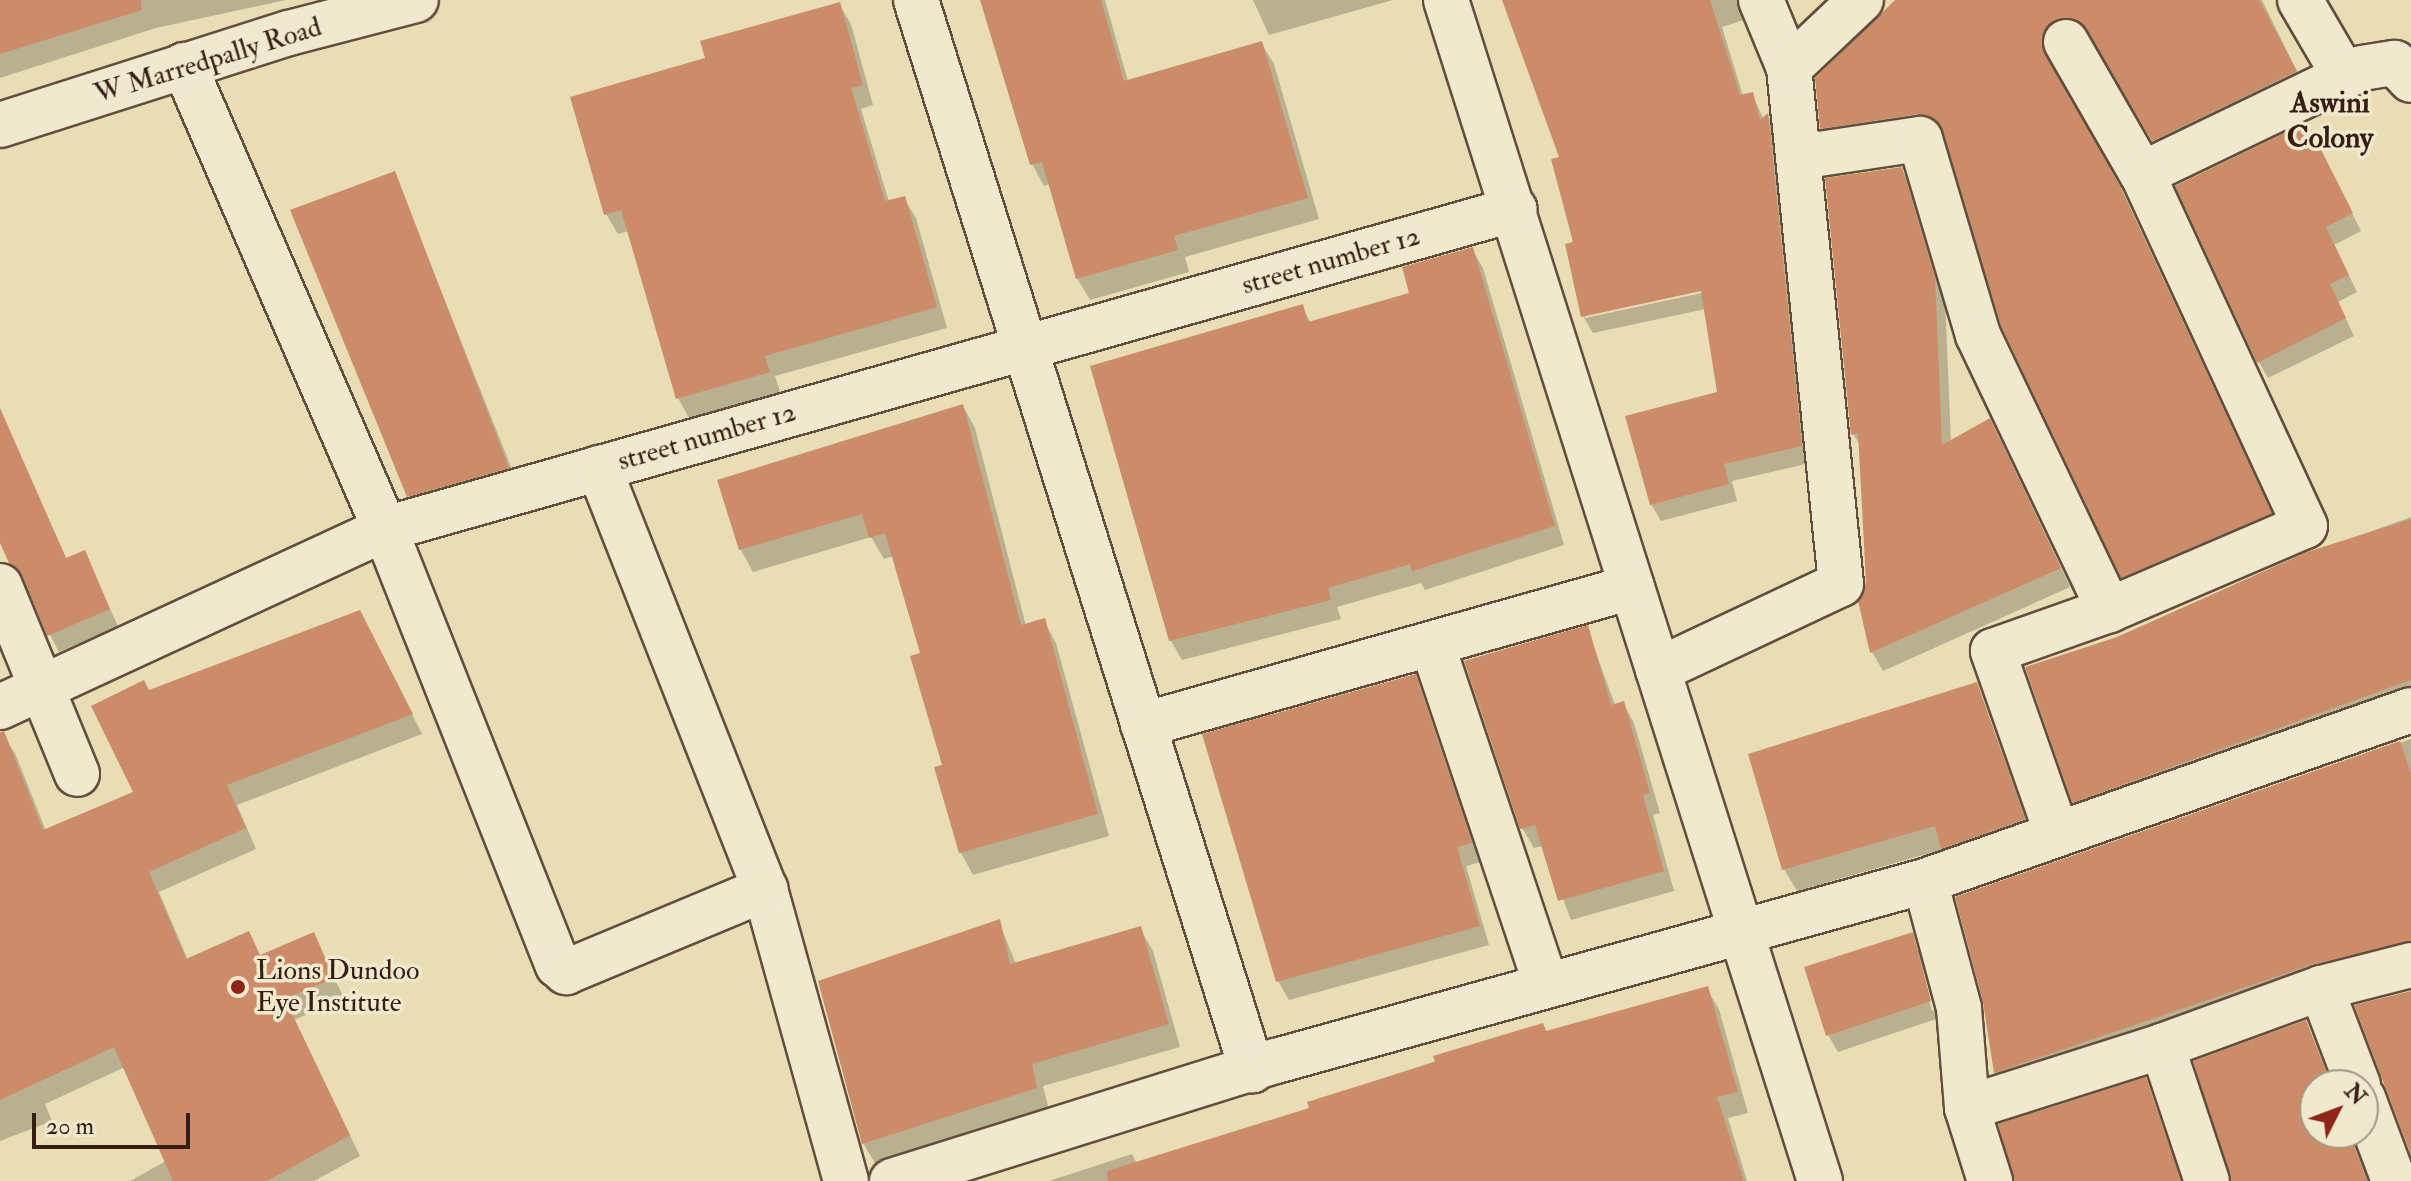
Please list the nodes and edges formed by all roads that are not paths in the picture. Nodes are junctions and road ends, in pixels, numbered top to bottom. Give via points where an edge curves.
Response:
1 (416, 0) edge
2 (916, 0) edge
3 (1446, 0) edge
4 (1761, 0) edge
5 (1861, 0) edge
6 (2300, 0) edge
7 (340, 11) edge
8 (2066, 42) dead end
9 (184, 65) junction
10 (1789, 68) junction
11 (2345, 77) junction
12 (2411, 80) edge
13 (0, 125) edge
14 (1799, 157) junction
15 (2142, 174) junction
16 (1515, 209) junction
17 (1024, 348) junction
18 (599, 468) junction
19 (385, 529) junction
20 (0, 586) edge
21 (1632, 587) junction
22 (2109, 610) junction
23 (1432, 644) junction
24 (1658, 670) junction
25 (41, 689) junction
26 (0, 707) edge
27 (2410, 714) edge
28 (1143, 725) junction
29 (77, 774) dead end
30 (2057, 834) junction
31 (1925, 881) junction
32 (765, 889) junction
33 (1743, 931) junction
34 (2411, 965) edge
35 (1546, 984) junction
36 (2321, 988) junction
37 (2162, 1046) junction
38 (2352, 1069) edge
39 (1252, 1070) junction
40 (1967, 1108) junction
41 (2379, 1141) edge
42 (835, 1176) edge
43 (892, 1181) edge
44 (1820, 1181) edge
45 (1990, 1181) edge
46 (2207, 1181) edge
47 (2394, 1181) edge

1 - 7 street, W Marredpally Road
2 - 17 street
3 - 16 street
4 - 10 street
5 - 10 street
6 - 11 street
7 - 9 street, W Marredpally Road
8 - 15 street
9 - 13 street, W Marredpally Road
9 - 19 street
10 - 14 street
11 - 12 street via 2395,63
11 - 15 street
14 - 22 street via 1920,139 1978,335
14 - 24 street via 1841,584
15 - 22 street via 2305,526
16 - 17 street, street number 12
16 - 21 street
17 - 18 street, street number 12
17 - 28 street
18 - 19 street, street number 12
18 - 32 street
19 - 25 street, street number 12
19 - 32 street via 558,965 566,972
20 - 25 street
21 - 23 street
21 - 24 street
22 - 30 street via 1993,651
23 - 28 street
23 - 35 street
24 - 33 street
25 - 26 street, street number 12
25 - 29 street
27 - 30 street
28 - 39 street
30 - 31 street
31 - 33 street
31 - 40 street via 1959,1008
32 - 42 street
33 - 35 street
33 - 44 street
34 - 36 street
35 - 39 street
36 - 37 street
36 - 38 street
37 - 40 street
37 - 46 street
39 - 43 street
40 - 45 street
41 - 47 street

